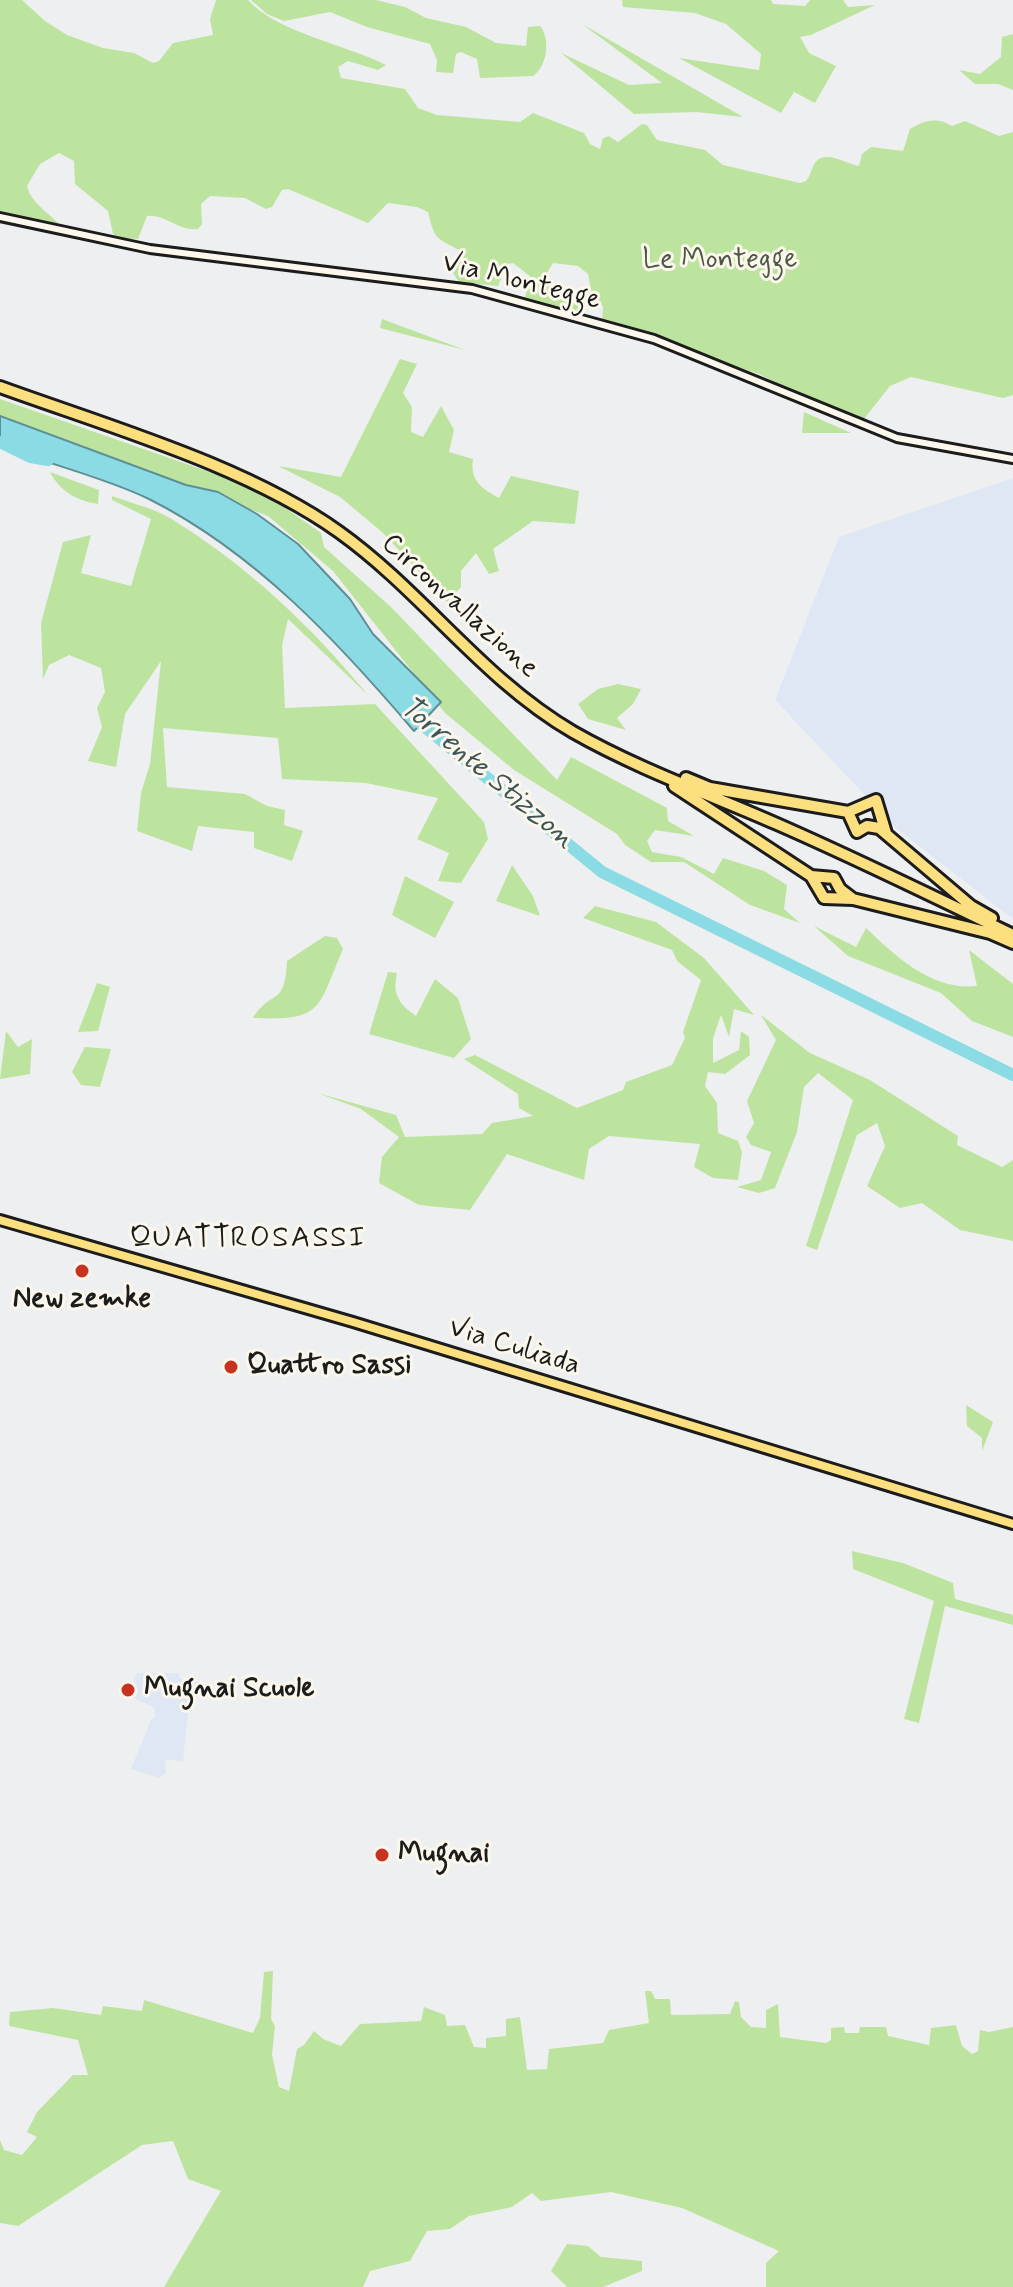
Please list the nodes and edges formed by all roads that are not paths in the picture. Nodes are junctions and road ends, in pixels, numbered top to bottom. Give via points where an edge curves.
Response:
1 (0, 217) edge
2 (0, 387) edge
3 (1013, 459) edge
4 (668, 778) junction
5 (848, 812) junction
6 (886, 833) junction
7 (811, 876) junction
8 (853, 899) junction
9 (1013, 932) edge
10 (1013, 943) edge
11 (0, 1220) edge
12 (1013, 1524) edge

1 - 3 street, Via Montegge via 150,249 472,289 654,339 897,438
2 - 4 highway, Circonvallazione via 220,469 297,505 380,566 499,680 573,732
4 - 5 highway via 680,776 710,788
4 - 7 highway
4 - 9 highway, Circonvallazione
5 - 6 highway via 857,832 873,826
5 - 6 highway via 876,800
6 - 9 highway via 971,906
7 - 8 highway via 834,878
7 - 8 highway via 824,898
8 - 10 highway
11 - 12 main road, Via Culiada

